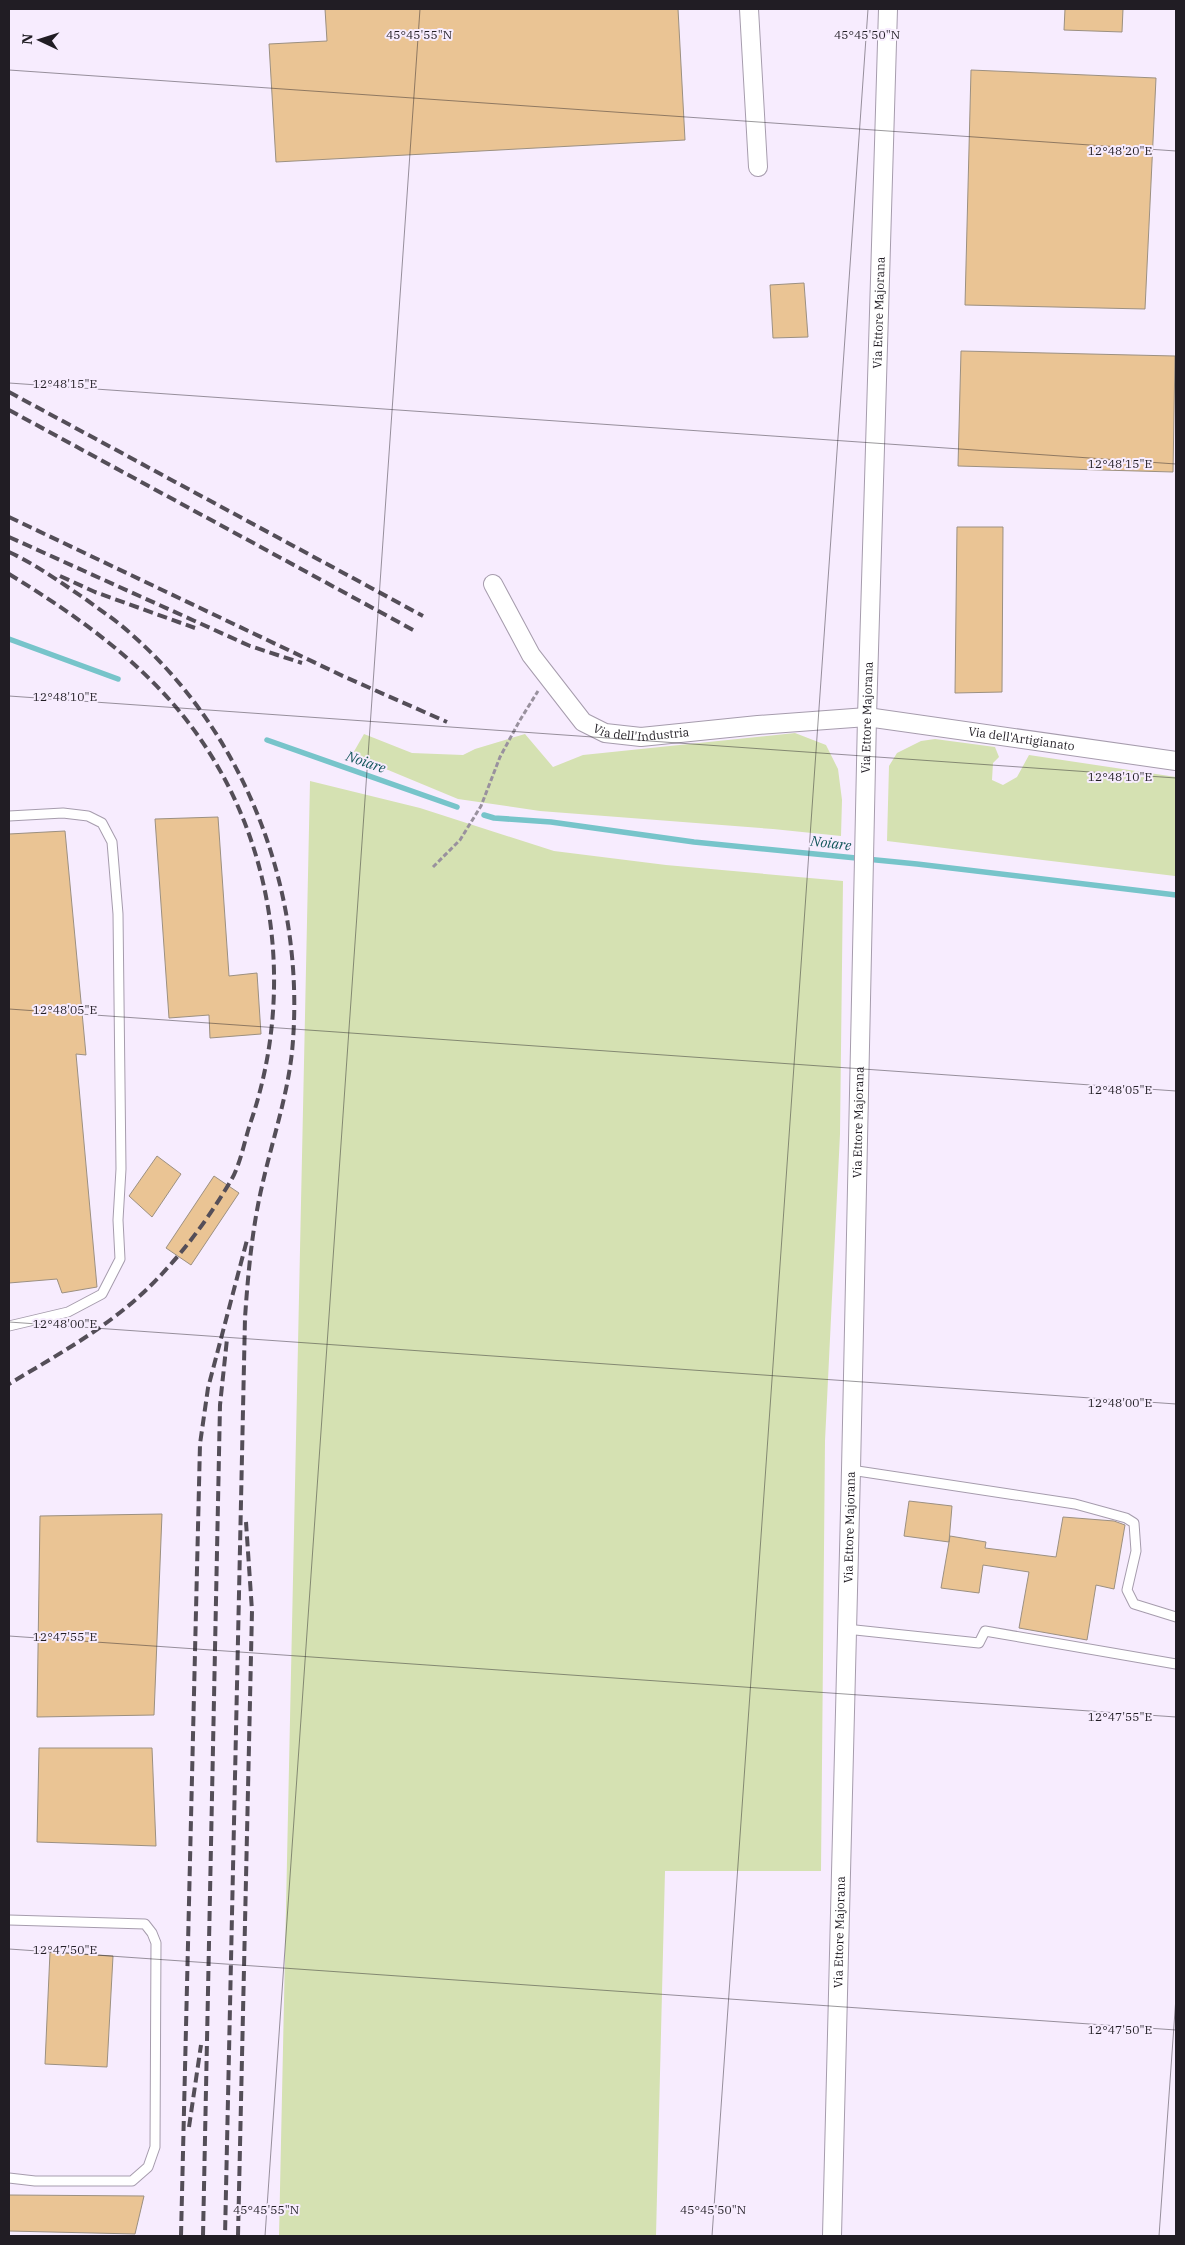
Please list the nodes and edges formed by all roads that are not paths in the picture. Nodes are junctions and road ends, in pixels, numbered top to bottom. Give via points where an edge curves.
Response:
1 (748, 9) edge
2 (888, 9) edge
3 (758, 167) dead end
4 (493, 584) dead end
5 (866, 717) junction
6 (1176, 761) edge
7 (9, 816) edge
8 (9, 1326) edge
9 (851, 1470) junction
10 (1176, 1617) edge
11 (846, 1629) junction
12 (1176, 1664) edge
13 (9, 1920) edge
14 (9, 2178) edge
15 (832, 2236) edge

1 - 3 street
2 - 5 street, Via Ettore Majorana
4 - 5 street, Via dell'Industria via 531,655 549,679 583,722 605,733 641,737
5 - 6 street, Via dell'Artigianato
5 - 9 street, Via Ettore Majorana
7 - 8 lane via 63,813 88,816 102,823 112,842 118,914 121,1169 120,1259 102,1294 68,1312
9 - 10 lane via 1075,1504 1126,1518 1134,1523 1136,1551 1127,1590 1134,1604
9 - 11 street, Via Ettore Majorana
11 - 12 lane via 979,1643 985,1631
11 - 15 street, Via Ettore Majorana
13 - 14 lane via 145,1924 156,1944 155,2146 148,2167 132,2181

